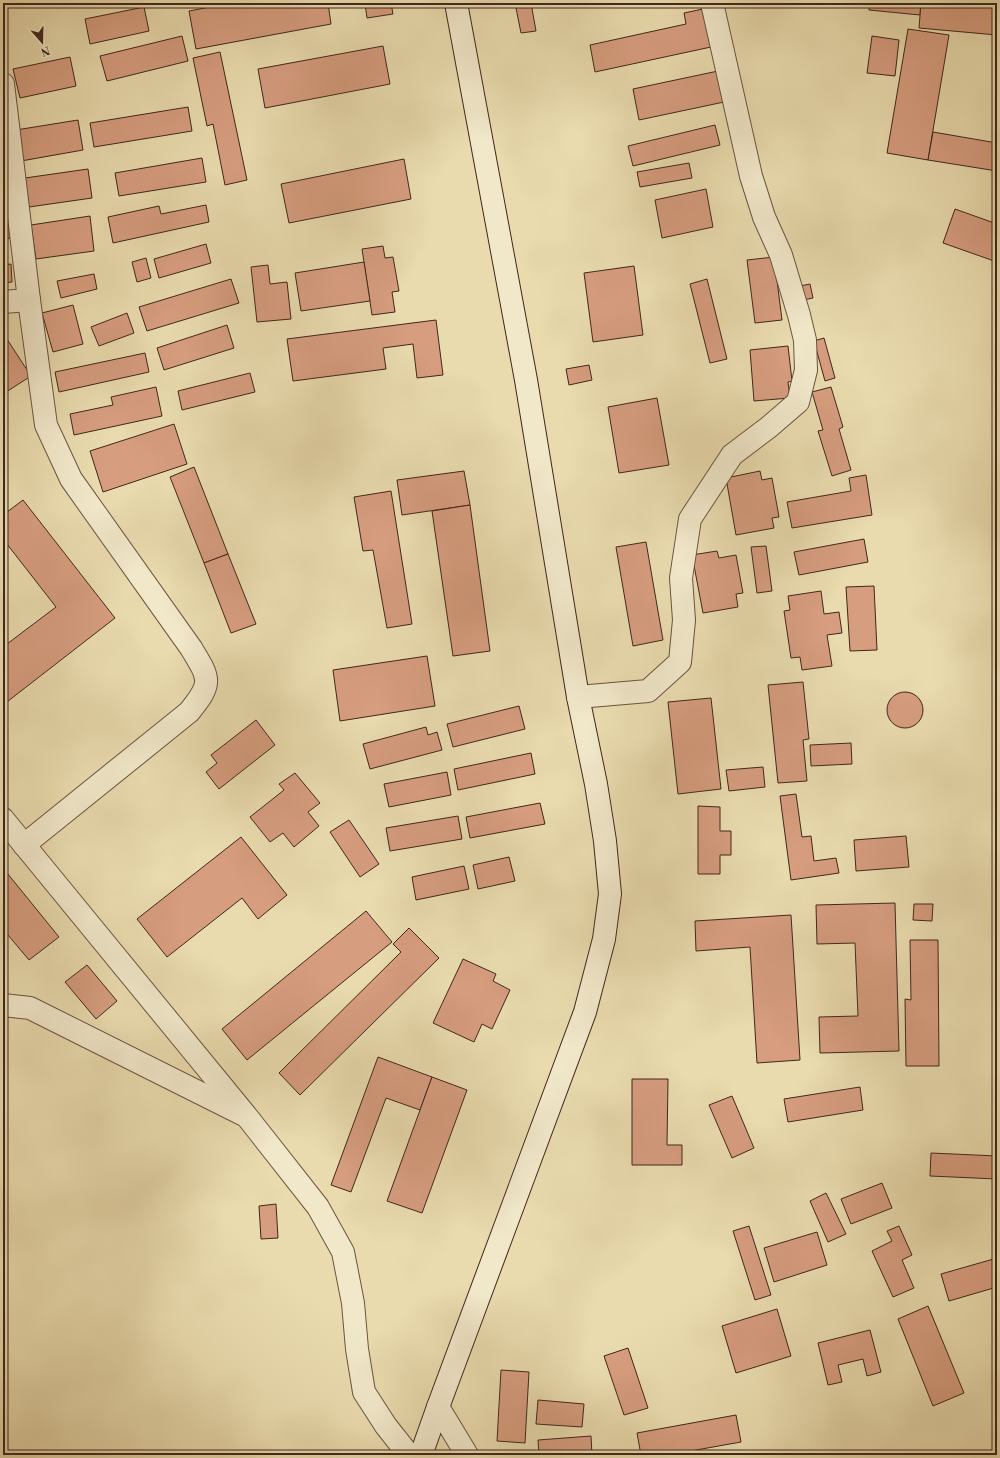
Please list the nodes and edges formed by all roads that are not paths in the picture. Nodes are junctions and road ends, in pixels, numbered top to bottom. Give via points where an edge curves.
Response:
1 (456, 3) edge
2 (712, 3) edge
3 (3, 84) edge
4 (29, 300) junction
5 (3, 302) edge
6 (578, 697) junction
7 (3, 819) edge
8 (24, 845) junction
9 (3, 1005) edge
10 (248, 1118) junction
11 (438, 1407) junction
12 (409, 1455) edge
13 (422, 1455) edge
14 (467, 1455) edge

1 - 6 street via 526,380
2 - 6 street via 751,176 764,217 781,255 799,315 805,340 806,370 798,402 732,455 690,519 681,578 684,620 680,662 648,691
3 - 4 street
4 - 5 street
4 - 8 street via 46,425 71,479 191,648 204,669 207,682 202,696 188,712
6 - 11 street via 605,841 610,894 604,939 585,1012
7 - 8 street
8 - 10 street
9 - 10 street via 30,1008
10 - 12 street via 318,1207 343,1252 353,1303 364,1392
11 - 13 street
11 - 14 street

